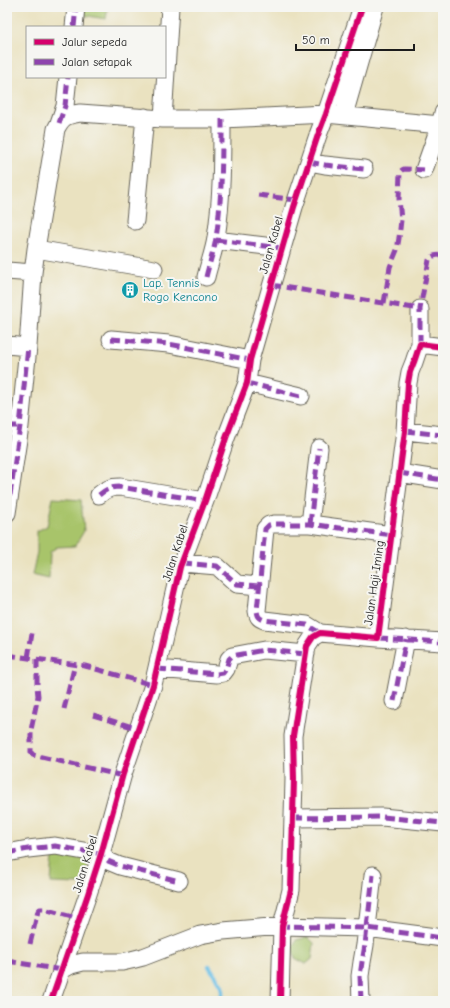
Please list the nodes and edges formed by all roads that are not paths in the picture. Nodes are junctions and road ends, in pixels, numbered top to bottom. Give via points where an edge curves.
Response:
1 (76, 7) edge
2 (170, 7) edge
3 (362, 7) edge
4 (375, 7) edge
5 (74, 26) edge
6 (166, 70) edge
7 (68, 78) edge
8 (166, 78) edge
9 (326, 114) junction
10 (344, 115) junction
11 (145, 117) junction
12 (163, 118) junction
13 (222, 119) junction
14 (441, 119) edge
15 (59, 123) junction
16 (309, 162) junction
17 (364, 169) dead end
18 (424, 170) dead end
19 (135, 221) dead end
20 (216, 240) junction
21 (282, 248) junction
22 (36, 250) junction
23 (154, 269) dead end
24 (7, 271) edge
25 (33, 274) junction
26 (206, 277) dead end
27 (420, 309) dead end
28 (111, 339) dead end
29 (420, 344) junction
30 (7, 345) edge
31 (28, 347) junction
32 (443, 347) edge
33 (250, 360) junction
34 (247, 383) junction
35 (301, 396) dead end
36 (13, 426) edge
37 (405, 431) junction
38 (443, 435) edge
39 (319, 448) dead end
40 (399, 473) junction
41 (443, 480) edge
42 (99, 495) dead end
43 (205, 501) junction
44 (7, 513) edge
45 (310, 524) junction
46 (392, 535) junction
47 (182, 564) junction
48 (259, 586) junction
49 (320, 633) junction
50 (378, 638) junction
51 (406, 639) junction
52 (443, 642) edge
53 (306, 654) junction
54 (157, 669) junction
55 (394, 701) dead end
56 (293, 818) junction
57 (443, 823) edge
58 (7, 853) edge
59 (101, 854) junction
60 (373, 875) dead end
61 (179, 881) dead end
62 (282, 926) junction
63 (367, 928) junction
64 (443, 938) edge
65 (62, 970) junction
66 (51, 1001) edge
67 (280, 1001) edge
68 (361, 1001) edge

1 - 5 street
2 - 6 street
3 - 9 street, Jalan Kabel
4 - 10 street
7 - 15 street via 65,106
8 - 12 street
9 - 10 street
9 - 13 street
9 - 16 street, Jalan Kabel
10 - 14 street
11 - 12 street
11 - 15 street via 80,113 70,114
11 - 19 street
12 - 13 street
13 - 20 street via 222,166
14 - 18 street
15 - 22 street
16 - 17 street
16 - 21 street, Jalan Kabel
20 - 21 street
20 - 26 street
21 - 33 street, Jalan Kabel
22 - 23 street
22 - 25 street
24 - 25 street
25 - 31 street
27 - 29 street, Jalan Haji Iming
28 - 33 street via 169,344
29 - 32 street
29 - 37 street, Jalan Haji Iming via 408,383
30 - 31 street
31 - 36 street
33 - 34 street, Jalan Kabel
34 - 35 street
34 - 43 street, Jalan Kabel
36 - 44 street
37 - 38 street
37 - 40 street, Jalan Haji Iming
39 - 45 street
40 - 41 street
40 - 46 street, Jalan Haji Iming
42 - 43 street via 112,487 120,487
43 - 47 street, Jalan Kabel
45 - 46 street
45 - 48 street via 274,524 265,529
46 - 50 street, Jalan Haji Iming
47 - 48 street via 217,566 237,584
47 - 54 street, Jalan Kabel
48 - 49 street via 257,612 260,618 307,625
49 - 50 street, Jalan Haji Iming
49 - 53 street via 313,637 307,646
50 - 51 street
51 - 52 street
51 - 55 street
53 - 54 street via 264,650 232,656 223,673 217,674
53 - 56 street via 293,736
54 - 59 street, Jalan Kabel via 123,774
56 - 57 street via 382,817
56 - 62 street via 291,890
58 - 59 street via 54,846
59 - 61 street via 108,861 120,866
59 - 65 street, Jalan Kabel
60 - 63 street
62 - 63 street
62 - 65 street via 210,932 143,957 122,962 84,962
62 - 67 street
63 - 64 street
63 - 68 street via 360,976
65 - 66 street, Jalan Kabel

